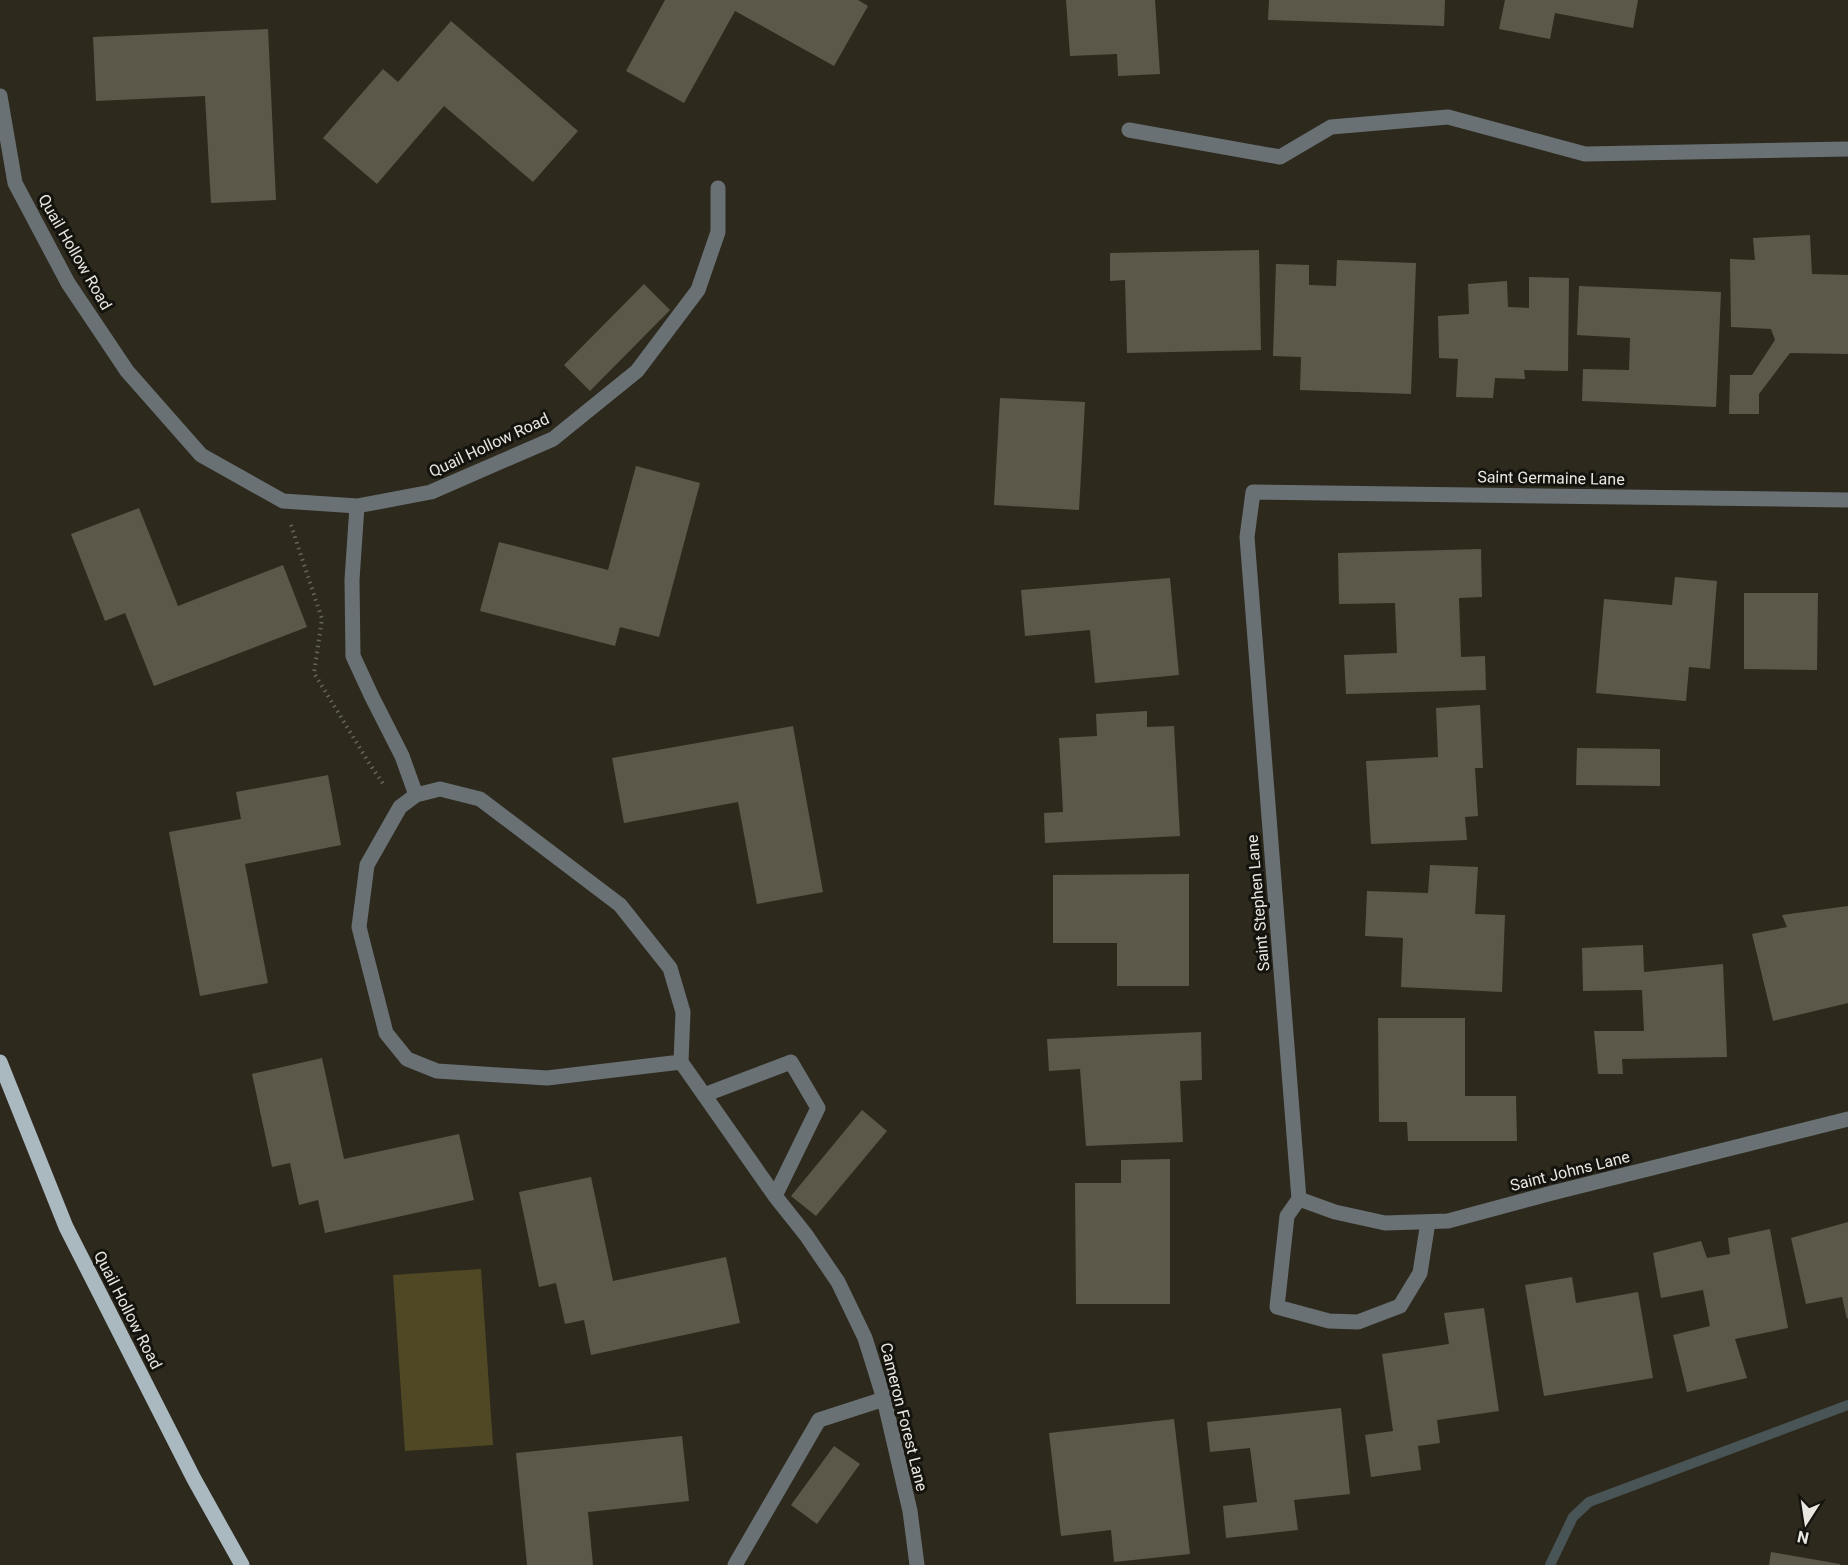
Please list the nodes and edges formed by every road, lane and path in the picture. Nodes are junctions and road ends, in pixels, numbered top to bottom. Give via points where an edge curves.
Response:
1 (0, 96) edge
2 (1129, 130) dead end
3 (1848, 149) edge
4 (718, 188) dead end
5 (1252, 492) joint
6 (1848, 500) edge
7 (357, 506) junction
8 (416, 795) junction
9 (0, 1062) edge
10 (681, 1062) junction
11 (704, 1095) junction
12 (1848, 1119) edge
13 (775, 1196) junction
14 (1299, 1199) junction
15 (1428, 1222) junction
16 (884, 1399) junction
17 (242, 1565) edge
18 (735, 1565) edge
19 (916, 1565) edge

1 - 7 street, Quail Hollow Road via 15,183 68,283 127,371 201,455 283,501
2 - 3 street via 1280,157 1331,126 1448,117 1585,154
4 - 7 street, Quail Hollow Road via 718,232 698,291 637,371 553,439 431,492
5 - 6 street, Saint Germaine Lane
5 - 14 street, Saint Stephen Lane via 1247,537
7 - 8 street via 352,580 353,656 402,756
8 - 10 street via 440,789 480,800 620,905 670,968 683,1012
8 - 10 street via 400,807 367,865 359,927 386,1033 407,1059 437,1071 547,1078
9 - 17 main road, Quail Hollow Road via 66,1227
10 - 11 street, Cameron Forest Lane
11 - 13 street, Cameron Forest Lane
11 - 13 street via 791,1062 818,1108
12 - 15 street, Saint Johns Lane via 1448,1221
13 - 16 street, Cameron Forest Lane via 838,1282 865,1338
14 - 15 street, Saint Johns Lane via 1385,1223
14 - 15 street via 1287,1216 1277,1307 1329,1321 1358,1322 1400,1306 1420,1274
16 - 18 street via 819,1420
16 - 19 street, Cameron Forest Lane via 910,1511

